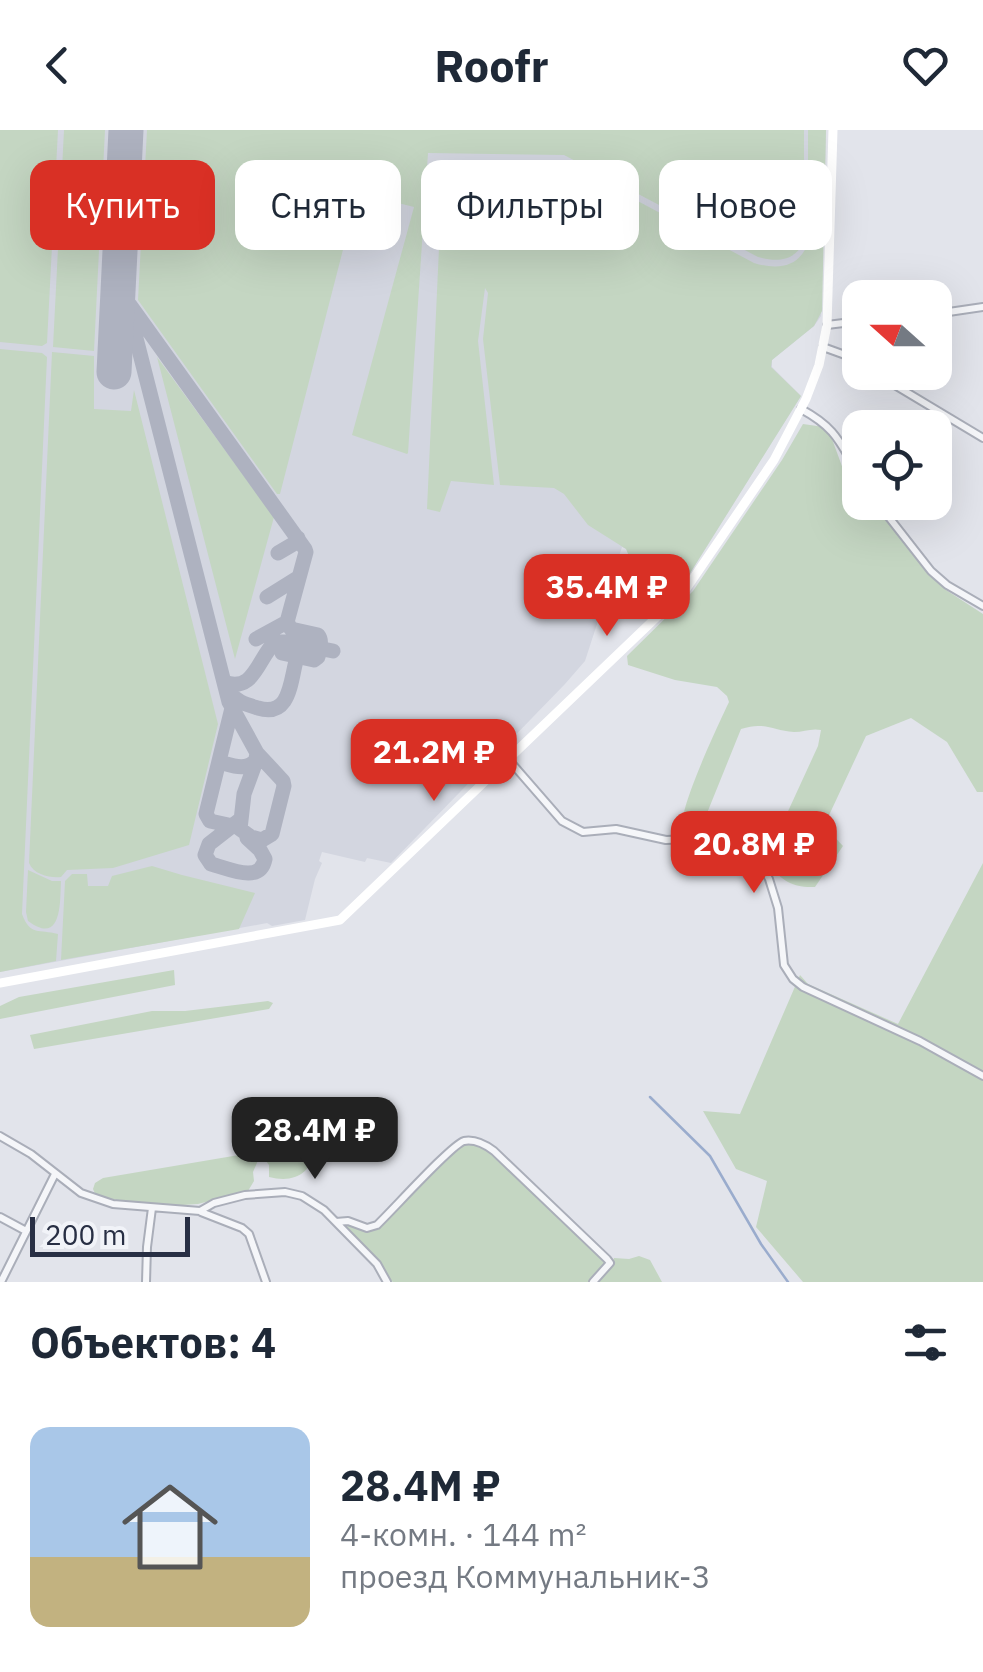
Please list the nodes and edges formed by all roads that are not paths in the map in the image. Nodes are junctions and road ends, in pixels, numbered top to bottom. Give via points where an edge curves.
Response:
1 (833, 130) edge
2 (983, 307) edge
3 (952, 312) edge
4 (842, 324) edge
5 (827, 325) junction
6 (823, 347) junction
7 (842, 356) edge
8 (903, 390) edge
9 (801, 409) junction
10 (983, 438) edge
11 (842, 446) edge
12 (891, 520) edge
13 (983, 606) edge
14 (508, 760) junction
15 (0, 983) edge
16 (983, 1076) edge
17 (0, 1136) edge
18 (55, 1174) junction
19 (152, 1208) junction
20 (200, 1211) junction
21 (0, 1217) edge
22 (335, 1222) junction
23 (26, 1231) junction
24 (1, 1282) edge
25 (146, 1282) edge
26 (266, 1282) edge
27 (388, 1282) edge
28 (593, 1282) edge

1 - 5 street
2 - 3 street
4 - 5 street
5 - 6 street
6 - 7 street
6 - 9 street
8 - 10 street
9 - 11 street
9 - 14 street via 686,589
12 - 13 street via 931,572
14 - 15 street via 340,920
14 - 16 street via 562,820 583,832 746,841 769,878 784,965 793,979
17 - 18 street
18 - 19 street via 95,1200
18 - 23 street
19 - 20 street
19 - 25 street
20 - 22 street via 244,1195 285,1192 309,1199
20 - 26 street via 246,1231
21 - 23 street
22 - 27 street
22 - 28 street via 377,1225 446,1153 464,1141 485,1144 608,1259
23 - 24 street

